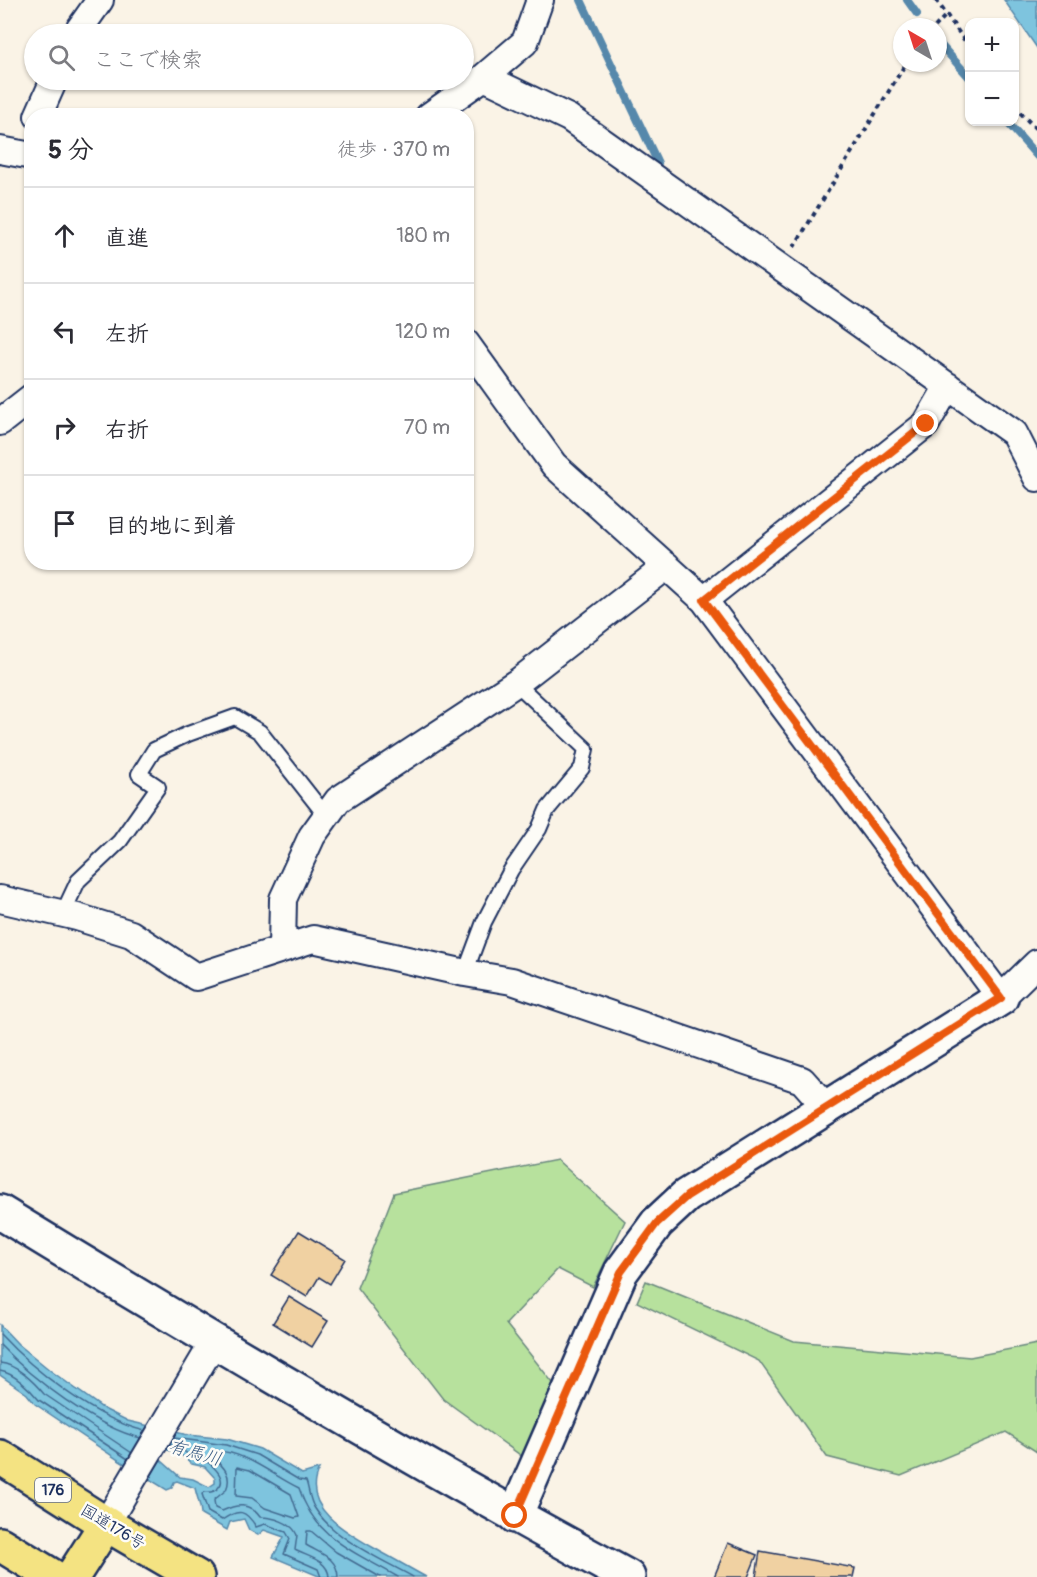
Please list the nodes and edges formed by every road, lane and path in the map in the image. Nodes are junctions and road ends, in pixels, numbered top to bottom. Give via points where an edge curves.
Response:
1 (100, 0) edge
2 (540, 0) edge
3 (936, 0) edge
4 (946, 15) junction
5 (943, 18) edge
6 (83, 24) edge
7 (965, 42) edge
8 (901, 72) edge
9 (484, 77) junction
10 (474, 84) edge
11 (50, 90) edge
12 (466, 90) edge
13 (42, 108) edge
14 (440, 108) edge
15 (1019, 111) edge
16 (1037, 130) edge
17 (781, 268) junction
18 (474, 354) edge
19 (944, 394) junction
20 (24, 403) edge
21 (0, 422) edge
22 (1037, 478) edge
23 (667, 566) junction
24 (704, 600) junction
25 (516, 683) junction
26 (326, 816) junction
27 (0, 898) edge
28 (63, 913) junction
29 (282, 949) junction
30 (1037, 963) edge
31 (465, 973) junction
32 (1001, 998) junction
33 (827, 1108) junction
34 (0, 1212) edge
35 (211, 1348) junction
36 (0, 1457) edge
37 (515, 1516) junction
38 (106, 1524) junction
39 (0, 1544) edge
40 (54, 1577) edge
41 (72, 1577) edge
42 (197, 1577) edge
43 (628, 1577) edge

1 - 6 street
2 - 9 street via 525,42
3 - 4 path
4 - 5 path
4 - 7 path
8 - 17 path
9 - 10 street
9 - 17 street via 569,118
11 - 13 street
12 - 14 street
15 - 16 path
17 - 19 street
18 - 23 street via 554,465
19 - 22 street via 1014,433
19 - 24 street via 926,424
20 - 21 street
23 - 24 street
23 - 25 street
24 - 32 street
25 - 26 street via 338,800
25 - 31 lane via 586,749 582,768 547,810 511,870 484,922
26 - 28 lane via 260,732 235,717 188,734 154,750 139,774 158,787 120,841 78,881
26 - 29 street via 312,836 283,899
27 - 28 street
28 - 29 street via 131,934 196,977
29 - 31 street via 313,939
30 - 32 street
31 - 33 street via 512,981 801,1080
32 - 33 street
33 - 37 street via 687,1196 657,1223 621,1272
34 - 35 street
35 - 37 street
35 - 38 street
36 - 38 main road, 国道176号 / 176
37 - 43 street
38 - 41 main road
38 - 42 main road, 国道176号 / 176
39 - 40 main road

